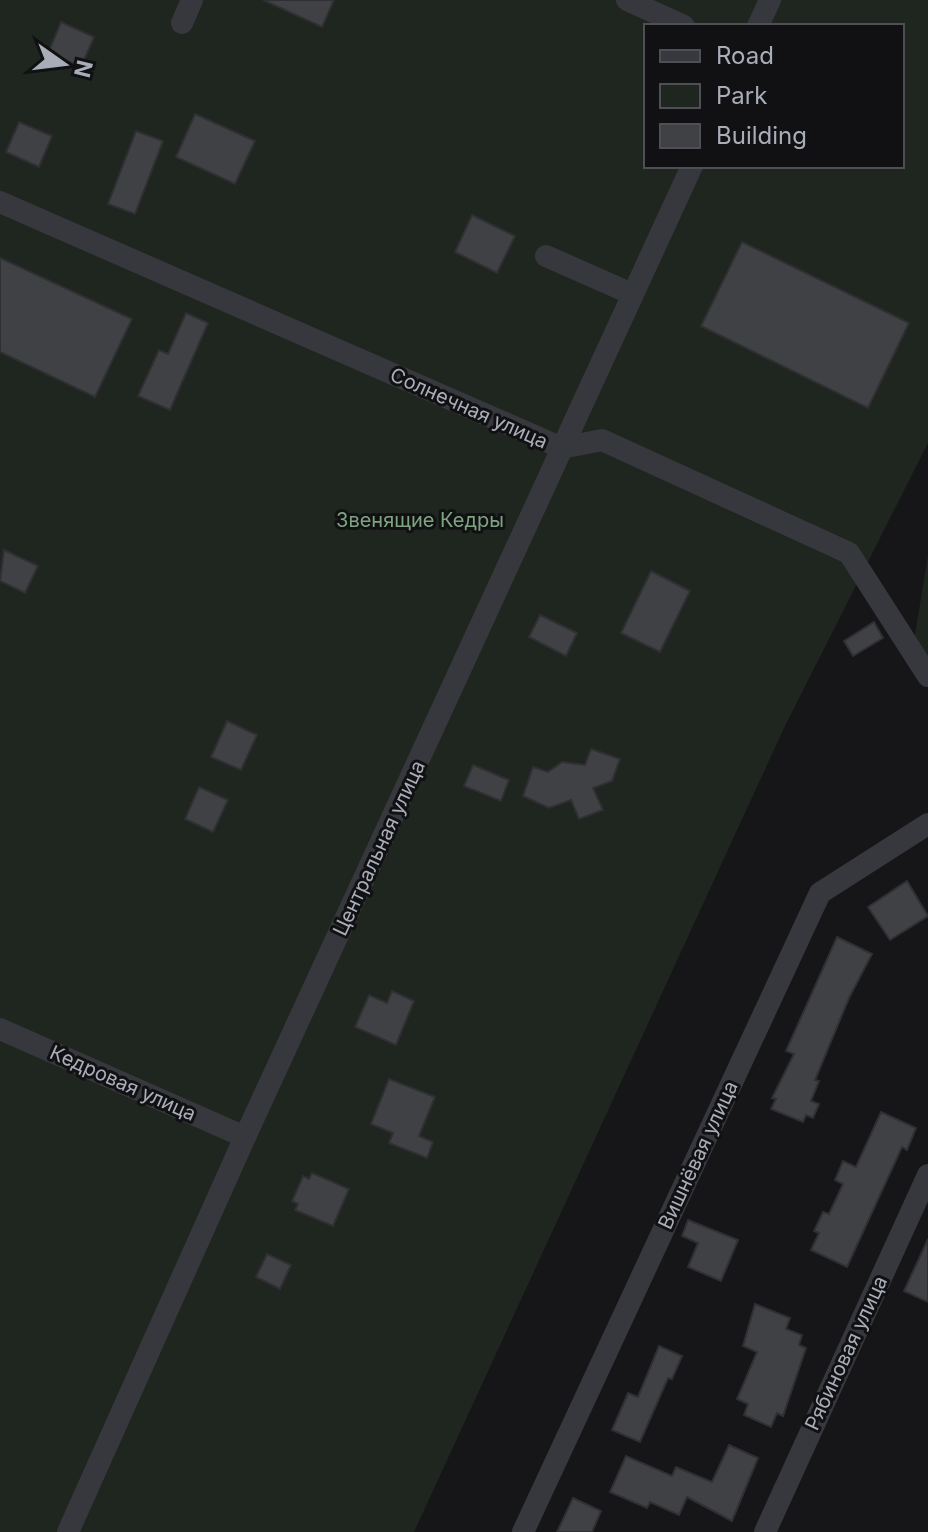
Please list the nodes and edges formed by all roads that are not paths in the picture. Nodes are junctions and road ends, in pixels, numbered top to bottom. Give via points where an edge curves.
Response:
1 (192, 0) edge
2 (627, 0) edge
3 (770, 0) edge
4 (182, 23) dead end
5 (680, 24) edge
6 (759, 24) edge
7 (691, 168) edge
8 (0, 202) edge
9 (546, 256) dead end
10 (632, 294) junction
11 (562, 448) junction
12 (928, 676) edge
13 (928, 824) edge
14 (0, 1029) edge
15 (245, 1137) junction
16 (928, 1175) edge
17 (68, 1532) edge
18 (523, 1532) edge
19 (765, 1532) edge

1 - 4 street
2 - 5 street
3 - 6 street
7 - 10 street, Центральная улица
8 - 11 street, Солнечная улица
9 - 10 street
10 - 11 street, Центральная улица
11 - 12 street, Солнечная улица via 602,440 849,553
11 - 15 street, Центральная улица
13 - 18 street, Вишнёвая улица via 820,893
14 - 15 street, Кедровая улица
15 - 17 street, Центральная улица
16 - 19 street, Рябиновая улица

